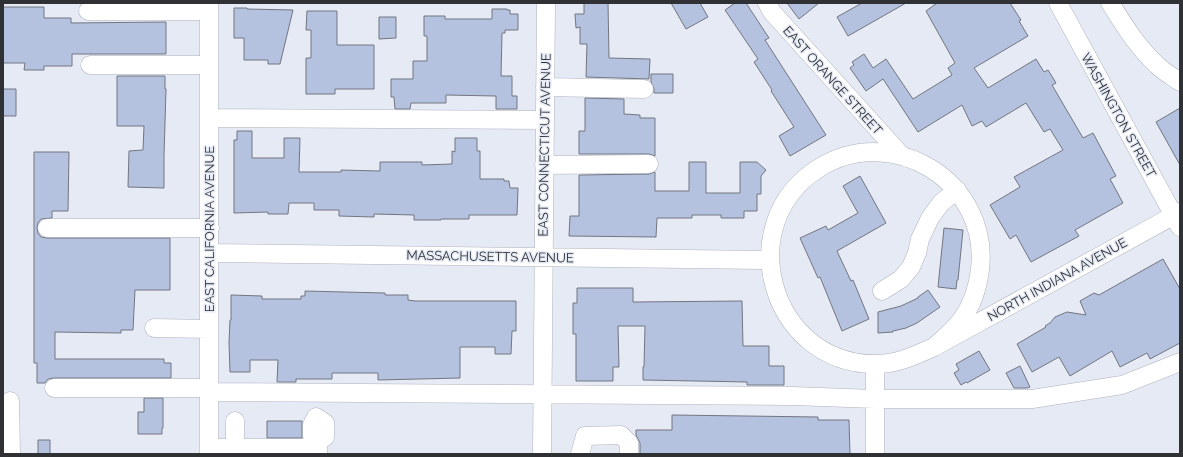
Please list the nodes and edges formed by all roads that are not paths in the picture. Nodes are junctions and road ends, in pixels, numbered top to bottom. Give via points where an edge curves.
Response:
1 (546, 3) edge
2 (767, 3) edge
3 (1058, 3) edge
4 (1110, 3) edge
5 (209, 7) edge
6 (88, 12) dead end
7 (90, 65) dead end
8 (209, 65) junction
9 (1180, 82) edge
10 (545, 87) junction
11 (644, 89) dead end
12 (209, 118) junction
13 (544, 120) junction
14 (901, 155) junction
15 (649, 164) dead end
16 (544, 165) junction
17 (957, 190) junction
18 (1178, 218) edge
19 (47, 228) dead end
20 (210, 228) junction
21 (210, 253) junction
22 (543, 256) junction
23 (770, 260) junction
24 (882, 290) dead end
25 (154, 328) dead end
26 (209, 329) junction
27 (934, 347) junction
28 (1180, 362) edge
29 (875, 364) junction
30 (54, 388) dead end
31 (209, 390) junction
32 (316, 394) junction
33 (542, 396) junction
34 (875, 399) junction
35 (10, 401) dead end
36 (235, 422) dead end
37 (318, 448) edge
38 (209, 451) edge
39 (235, 451) edge
40 (256, 451) edge
41 (277, 451) edge
42 (295, 451) edge
43 (11, 454) edge
44 (542, 454) edge
45 (580, 454) edge
46 (630, 454) edge
47 (875, 454) edge

1 - 10 street, EAST CONNECTICUT AVENUE
2 - 14 street, EAST ORANGE STREET via 772,12
3 - 18 street, WASHINGTON STREET
4 - 9 street via 1144,52
5 - 6 street
5 - 8 street, EAST CALIFORNIA AVENUE
7 - 8 street
8 - 12 street, EAST CALIFORNIA AVENUE
10 - 11 street
10 - 13 street, EAST CONNECTICUT AVENUE
12 - 13 street
12 - 20 street, EAST CALIFORNIA AVENUE
13 - 16 street, EAST CONNECTICUT AVENUE
14 - 17 street via 938,172
14 - 23 street via 880,152 858,153 818,169 802,182 788,199 778,218 772,238
15 - 16 street
16 - 22 street, EAST CONNECTICUT AVENUE
17 - 24 street via 930,218 911,267 901,279
17 - 27 street via 974,220 980,240 979,281 963,318
18 - 27 street, NORTH INDIANA AVENUE
19 - 20 street
20 - 21 street, EAST CALIFORNIA AVENUE
21 - 22 street, MASSACHUSETTS AVENUE
21 - 26 street, EAST CALIFORNIA AVENUE
22 - 23 street, MASSACHUSETTS AVENUE
22 - 33 street, EAST CONNECTICUT AVENUE
23 - 29 street via 772,278 784,312 808,340 839,358
25 - 26 street
26 - 31 street, EAST CALIFORNIA AVENUE
27 - 29 street via 905,360
28 - 34 street via 1122,385 1032,399
29 - 34 street
30 - 31 street
31 - 32 street
31 - 38 street, EAST CALIFORNIA AVENUE
32 - 33 street
32 - 37 street via 316,417 312,425 312,436
33 - 34 street via 786,396
33 - 44 street, EAST CONNECTICUT AVENUE
34 - 47 street
35 - 43 street
36 - 39 street
37 - 42 street
38 - 39 street
39 - 40 street
40 - 41 street
41 - 42 street
45 - 46 street via 586,436 621,436 629,443

